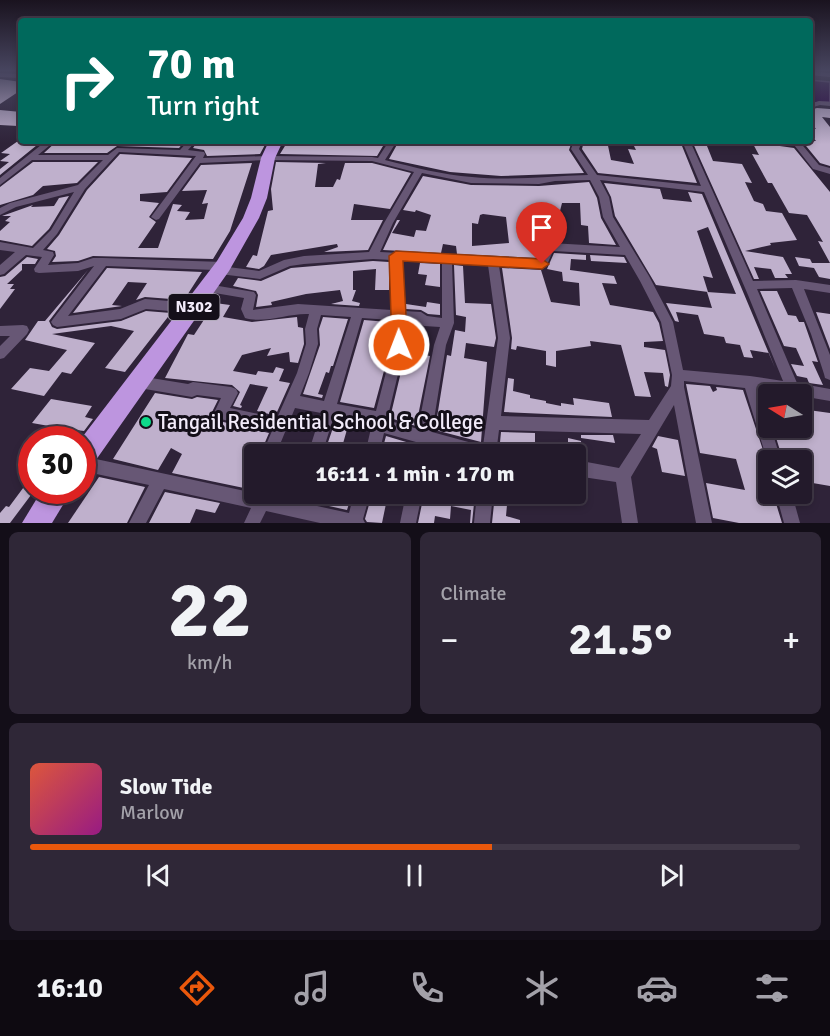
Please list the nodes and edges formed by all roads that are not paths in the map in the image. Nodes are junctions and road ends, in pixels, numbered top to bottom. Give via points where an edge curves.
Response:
1 (830, 104) edge
2 (813, 105) edge
3 (47, 144) edge
4 (189, 144) edge
5 (391, 144) edge
6 (577, 144) edge
7 (688, 144) edge
8 (797, 144) edge
9 (272, 149) edge
10 (182, 152) junction
11 (111, 157) junction
12 (31, 158) junction
13 (381, 160) junction
14 (198, 162) junction
15 (15, 171) junction
16 (420, 171) junction
17 (830, 171) edge
18 (0, 172) edge
19 (593, 177) junction
20 (0, 182) edge
21 (81, 187) junction
22 (708, 190) junction
23 (0, 212) edge
24 (156, 217) dead end
25 (0, 246) edge
26 (626, 251) junction
27 (30, 252) junction
28 (372, 255) junction
29 (396, 256) junction
30 (447, 260) junction
31 (103, 262) junction
32 (493, 263) junction
33 (221, 268) junction
34 (0, 272) edge
35 (796, 284) junction
36 (750, 285) junction
37 (207, 288) junction
38 (830, 289) edge
39 (193, 308) junction
40 (316, 311) junction
41 (358, 313) junction
42 (398, 315) junction
43 (448, 323) junction
44 (0, 331) edge
45 (0, 354) edge
46 (830, 374) edge
47 (678, 381) junction
48 (139, 382) junction
49 (750, 382) junction
50 (764, 384) edge
51 (790, 384) edge
52 (812, 391) edge
53 (830, 394) edge
54 (292, 401) junction
55 (329, 409) junction
56 (380, 422) junction
57 (492, 423) junction
58 (281, 426) junction
59 (652, 427) junction
60 (424, 437) junction
61 (96, 439) edge
62 (273, 444) edge
63 (318, 444) edge
64 (374, 444) edge
65 (423, 444) edge
66 (450, 444) edge
67 (489, 444) edge
68 (771, 450) edge
69 (96, 467) edge
70 (586, 470) edge
71 (623, 476) junction
72 (160, 481) junction
73 (244, 494) edge
74 (49, 504) edge
75 (255, 504) edge
76 (280, 504) edge
77 (300, 504) edge
78 (360, 504) edge
79 (412, 504) edge
80 (484, 504) edge
81 (787, 504) edge
82 (298, 510) junction
83 (36, 523) edge
84 (137, 523) edge
85 (252, 523) edge
86 (355, 523) edge
87 (408, 523) edge
88 (482, 523) edge
89 (630, 523) edge
90 (704, 523) edge
91 (792, 523) edge

1 - 2 street
3 - 12 street
4 - 10 street
5 - 13 street
6 - 19 street via 575,149
7 - 22 street
8 - 17 street via 816,167
9 - 13 street
9 - 14 street
9 - 33 highway, N302 via 251,218
10 - 11 street via 117,150
10 - 14 street via 201,154
11 - 12 street
11 - 21 street
12 - 15 street
13 - 16 street
14 - 24 street
15 - 18 street
15 - 20 street
16 - 19 street via 471,180
16 - 28 street via 381,232
19 - 22 street
19 - 26 street
21 - 23 street
21 - 27 street via 54,232
22 - 36 street
25 - 27 street
26 - 32 street via 550,247 542,264
26 - 47 street via 667,322
27 - 31 street via 49,255 39,269
27 - 34 street
28 - 29 street
28 - 33 street via 304,260 260,275
29 - 30 street
29 - 42 street
30 - 32 street
30 - 43 street
31 - 33 street
31 - 39 street via 57,322 122,314 145,304
32 - 57 street via 504,338
33 - 37 highway, N302
35 - 36 street
35 - 38 street
35 - 46 street
36 - 51 street
37 - 39 highway, N302
37 - 40 street via 250,295 249,315 298,309
39 - 48 highway, N302
40 - 41 street
40 - 54 street via 312,344
41 - 42 street
41 - 55 street
42 - 43 street
42 - 56 street via 394,330 399,345
43 - 60 street via 440,345
44 - 45 street via 23,330
47 - 49 street
47 - 59 street
47 - 90 street
48 - 58 street via 231,393 221,413
48 - 61 highway, N302
49 - 50 street
49 - 68 street
52 - 53 street
54 - 55 street
54 - 58 street
55 - 56 street
55 - 63 street
56 - 60 street
56 - 64 street
57 - 59 street
57 - 67 street
58 - 62 street
59 - 71 street
60 - 65 street
60 - 66 street
69 - 72 street
70 - 71 street
71 - 89 street
72 - 73 street
72 - 84 street
74 - 83 highway
75 - 85 street
76 - 82 street
77 - 82 street
78 - 86 street
79 - 87 street
80 - 88 street
81 - 91 street
82 - 86 street

